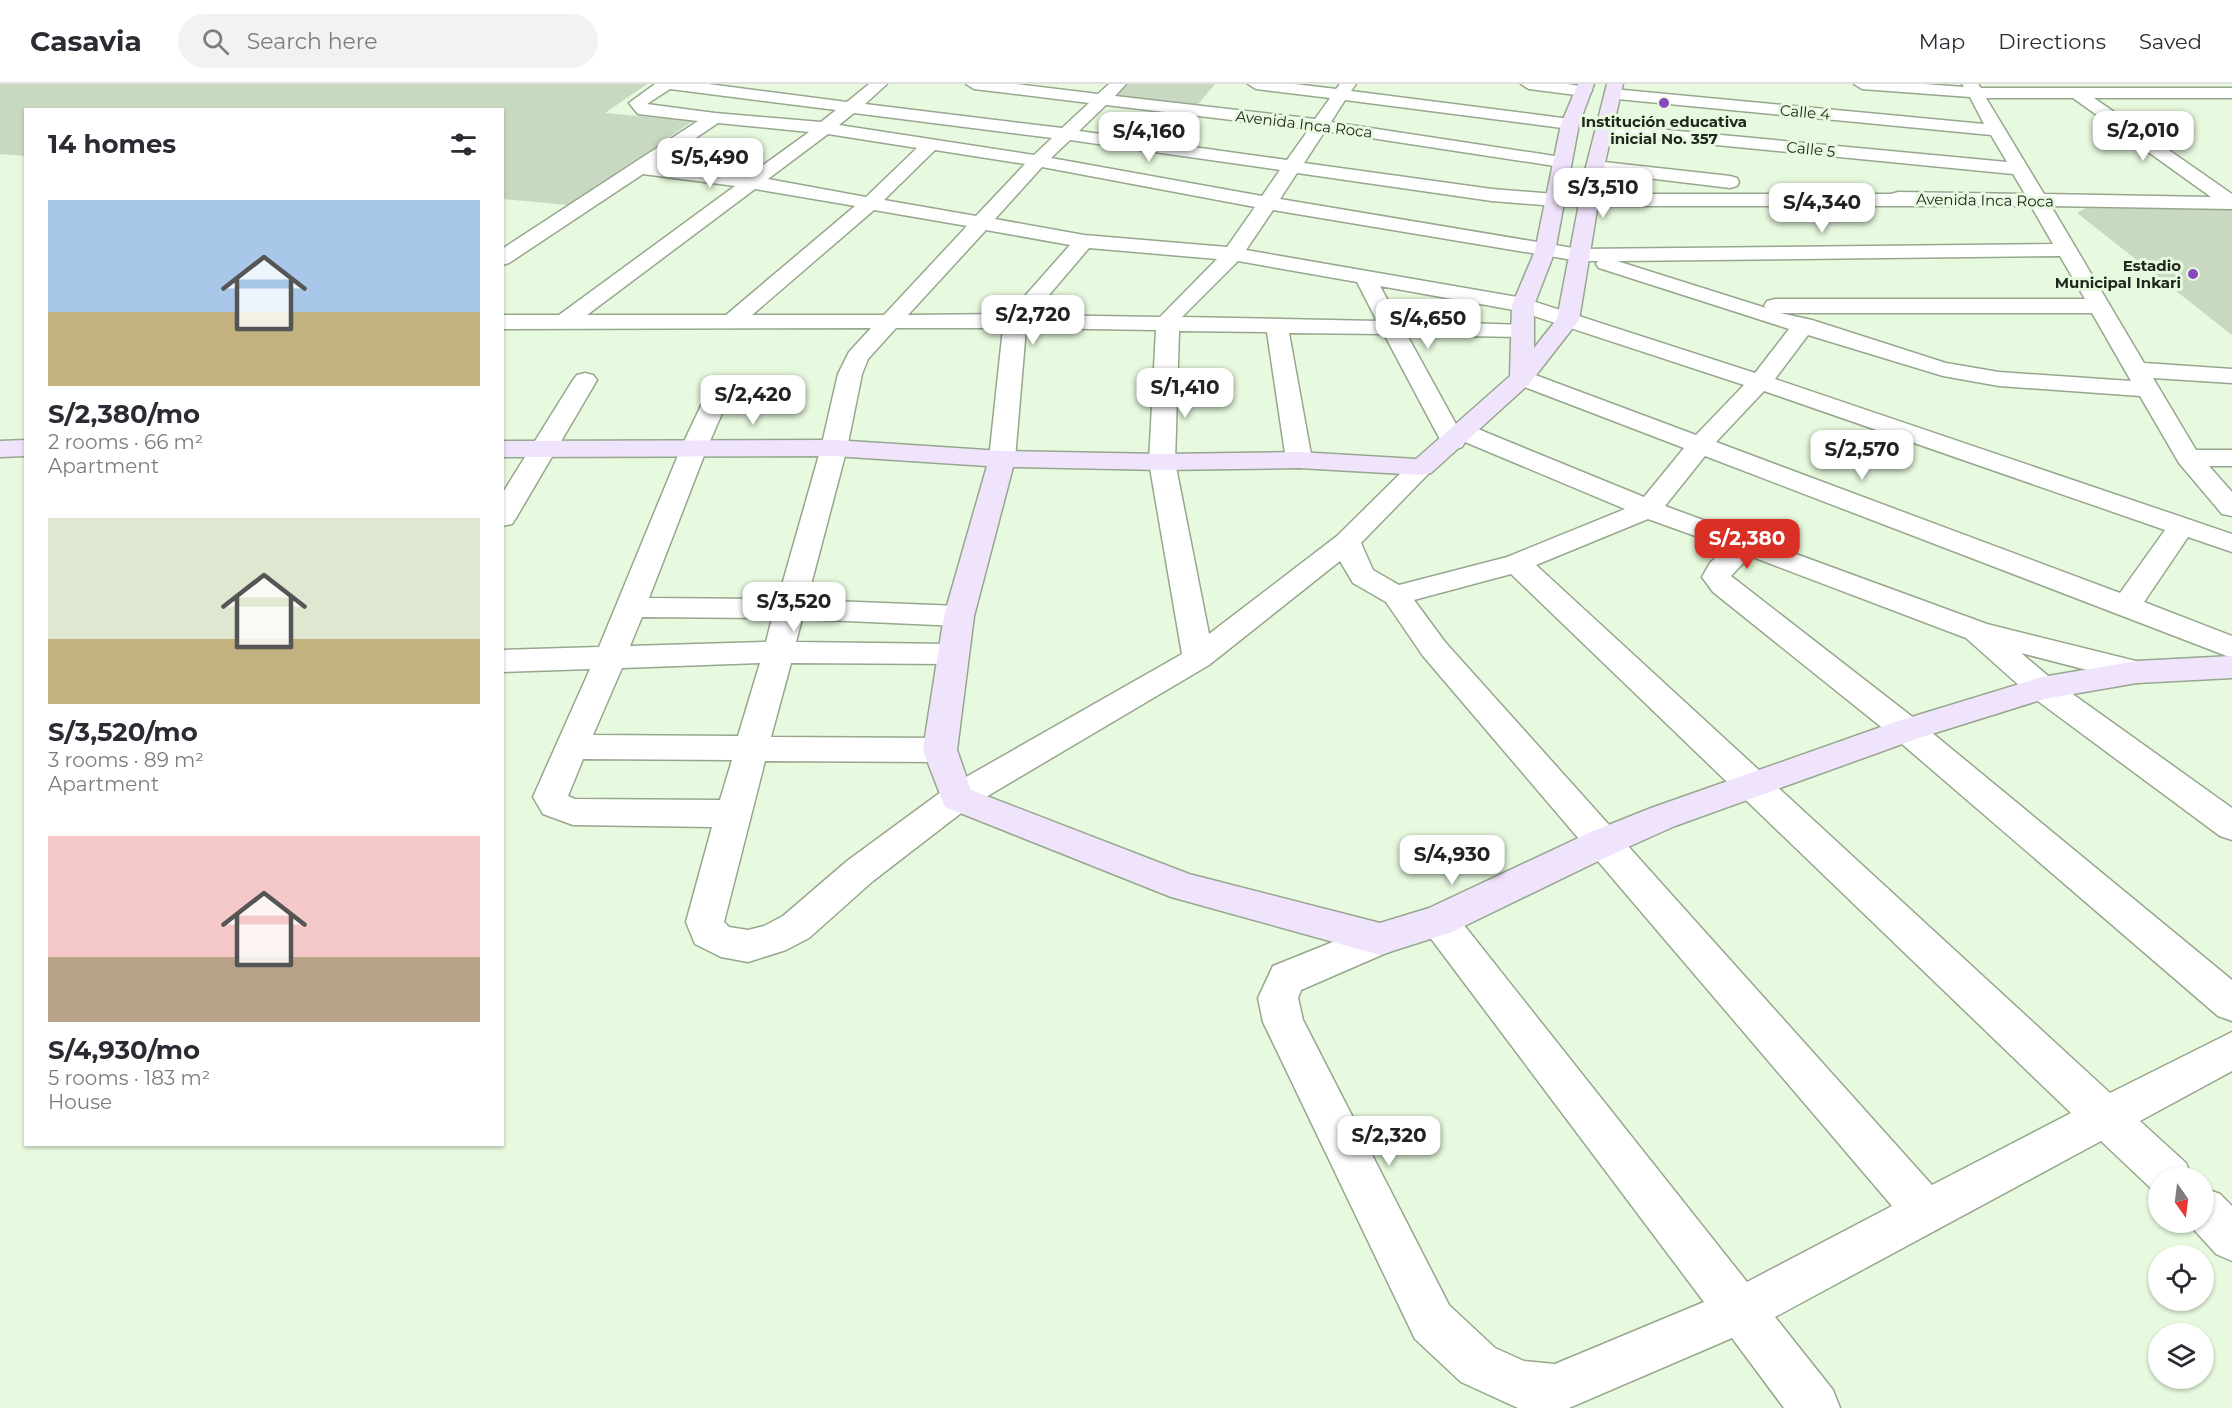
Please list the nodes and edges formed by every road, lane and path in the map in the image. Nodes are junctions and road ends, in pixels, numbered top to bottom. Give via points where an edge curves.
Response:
1 (668, 84) edge
2 (879, 84) edge
3 (974, 84) edge
4 (1118, 84) edge
5 (1256, 84) edge
6 (1529, 84) edge
7 (1862, 84) edge
8 (2196, 84) edge
9 (1585, 87) edge
10 (1344, 89) edge
11 (1614, 89) edge
12 (1973, 89) edge
13 (2075, 92) junction
14 (2211, 93) junction
15 (2232, 93) edge
16 (1101, 101) junction
17 (2232, 105) edge
18 (852, 106) junction
19 (714, 118) junction
20 (1318, 124) junction
21 (1570, 124) junction
22 (825, 128) junction
23 (1604, 129) junction
24 (1996, 130) junction
25 (1064, 134) junction
26 (929, 146) junction
27 (1038, 161) junction
28 (1561, 162) junction
29 (1292, 165) junction
30 (1595, 167) junction
31 (643, 168) junction
32 (2018, 170) junction
33 (750, 182) junction
34 (1555, 200) junction
35 (1592, 200) junction
36 (1919, 200) junction
37 (2037, 202) junction
38 (1267, 203) junction
39 (2232, 203) edge
40 (869, 204) junction
41 (981, 222) junction
42 (1084, 241) junction
43 (2066, 250) junction
44 (1545, 251) junction
45 (1233, 255) junction
46 (1579, 255) junction
47 (504, 258) edge
48 (1365, 278) junction
49 (1523, 306) junction
50 (1735, 306) junction
51 (2098, 306) junction
52 (733, 320) junction
53 (1569, 320) junction
54 (890, 321) junction
55 (1015, 321) junction
56 (504, 322) edge
57 (564, 322) junction
58 (1168, 323) junction
59 (1804, 325) junction
60 (1277, 327) junction
61 (1393, 328) junction
62 (1522, 330) junction
63 (2232, 376) edge
64 (1521, 378) junction
65 (585, 380) dead end
66 (2143, 380) junction
67 (1760, 382) junction
68 (718, 395) dead end
69 (1458, 437) junction
70 (1701, 444) junction
71 (24, 448) edge
72 (504, 448) edge
73 (694, 448) junction
74 (834, 448) junction
75 (0, 449) edge
76 (542, 449) junction
77 (2188, 458) junction
78 (2232, 458) edge
79 (1002, 459) junction
80 (1299, 460) junction
81 (1162, 462) junction
82 (1422, 467) junction
83 (2232, 508) edge
84 (1648, 509) junction
85 (504, 515) edge
86 (2182, 526) junction
87 (1347, 542) junction
88 (2232, 543) edge
89 (1745, 545) junction
90 (1517, 563) junction
91 (1396, 595) junction
92 (2126, 606) junction
93 (630, 607) junction
94 (789, 609) junction
95 (959, 616) junction
96 (1977, 632) junction
97 (2232, 648) edge
98 (777, 652) junction
99 (953, 654) junction
100 (611, 656) junction
101 (1198, 658) junction
102 (504, 661) edge
103 (2232, 667) edge
104 (2137, 672) junction
105 (2042, 688) junction
106 (1907, 730) junction
107 (571, 747) junction
108 (751, 749) junction
109 (940, 750) junction
110 (1754, 785) junction
111 (957, 798) junction
112 (734, 813) junction
113 (2232, 826) edge
114 (1604, 842) junction
115 (1438, 921) junction
116 (1380, 939) junction
117 (2232, 1004) edge
118 (2232, 1050) edge
119 (2107, 1116) junction
120 (2159, 1167) edge
121 (1925, 1211) junction
122 (2214, 1220) edge
123 (2232, 1238) edge
124 (1739, 1311) junction
125 (1815, 1408) edge

1 - 18 street
1 - 19 street via 637,103 638,106 644,110
2 - 18 street
3 - 16 street, Avenida Inca Roca
4 - 16 street
5 - 10 street
6 - 9 street
7 - 12 street
8 - 14 street
9 - 21 street
10 - 20 street
10 - 21 street
11 - 23 street
11 - 24 street, Calle 4
12 - 13 street
12 - 24 street
13 - 14 street
13 - 39 street
14 - 15 street
14 - 17 street
16 - 20 street, Avenida Inca Roca
16 - 25 street
18 - 22 street
18 - 25 street
19 - 22 street
19 - 31 street
20 - 28 street, Avenida Inca Roca
20 - 29 street
21 - 28 street
22 - 26 street
22 - 33 street
23 - 30 street
23 - 32 street, Calle 5
24 - 32 street
25 - 27 street
25 - 29 street
26 - 27 street
26 - 40 street
27 - 38 street
27 - 41 street
28 - 34 street
29 - 34 street
29 - 38 street
30 - 35 street
30 - 36 street, Avenida Inca Roca
31 - 33 street
31 - 47 street
32 - 37 street
33 - 40 street
33 - 57 street
34 - 35 street
34 - 44 street
35 - 36 street
35 - 46 street
36 - 37 street, Avenida Inca Roca
37 - 39 street, Avenida Inca Roca
37 - 43 street
38 - 44 street
38 - 45 street
40 - 41 street
40 - 52 street
41 - 42 street
41 - 54 street
42 - 45 street
42 - 55 street
43 - 46 street
43 - 51 street
44 - 46 street
44 - 49 street
45 - 48 street
45 - 58 street
46 - 50 street
46 - 53 street
48 - 49 street
48 - 61 street
49 - 53 street
49 - 62 street
50 - 51 street
50 - 59 street
51 - 66 street
52 - 54 street
52 - 57 street
53 - 64 street
53 - 67 street
54 - 55 street
54 - 74 street via 857,357
55 - 58 street
55 - 79 street
56 - 57 street
58 - 60 street
58 - 81 street
59 - 66 street via 1954,371 1999,379
59 - 67 street
60 - 61 street
60 - 80 street
61 - 62 street
61 - 69 street
62 - 64 street
63 - 66 street
64 - 69 street
64 - 70 street
65 - 76 street
66 - 77 street
67 - 70 street
67 - 86 street
68 - 73 street
69 - 82 street
69 - 84 street
70 - 84 street
70 - 92 street
71 - 75 street
72 - 76 street
73 - 74 street
73 - 76 street
73 - 93 street
74 - 79 street
74 - 94 street
76 - 85 street
77 - 78 street
77 - 83 street
79 - 81 street
79 - 95 street
80 - 81 street
80 - 82 street
81 - 101 street
82 - 87 street
84 - 89 street
84 - 90 street
86 - 88 street
86 - 92 street
87 - 91 street via 1363,578
87 - 101 street
89 - 96 street
89 - 106 street via 1720,569 1716,577 1723,585
90 - 91 street
90 - 110 street
91 - 114 street via 1434,649
92 - 97 street
93 - 94 street
93 - 100 street
94 - 95 street
94 - 98 street
95 - 99 street
96 - 104 street
96 - 105 street
98 - 99 street
98 - 100 street
98 - 108 street
99 - 109 street
100 - 102 street
100 - 107 street
101 - 111 street
103 - 104 street
104 - 105 street
105 - 106 street
105 - 113 street
106 - 110 street
106 - 117 street
107 - 108 street
107 - 112 street via 550,797 563,810
108 - 109 street
108 - 112 street
109 - 111 street
110 - 114 street
110 - 119 street
111 - 112 street via 796,927 748,946 721,941 708,933 705,922
111 - 116 street via 1184,887
114 - 115 street
114 - 121 street
115 - 116 street
115 - 124 street
116 - 124 street via 1287,978 1278,998 1283,1023 1432,1322 1478,1365 1522,1385 1555,1389
118 - 119 street
119 - 120 street
119 - 121 street
121 - 124 street
122 - 123 street
124 - 125 street

